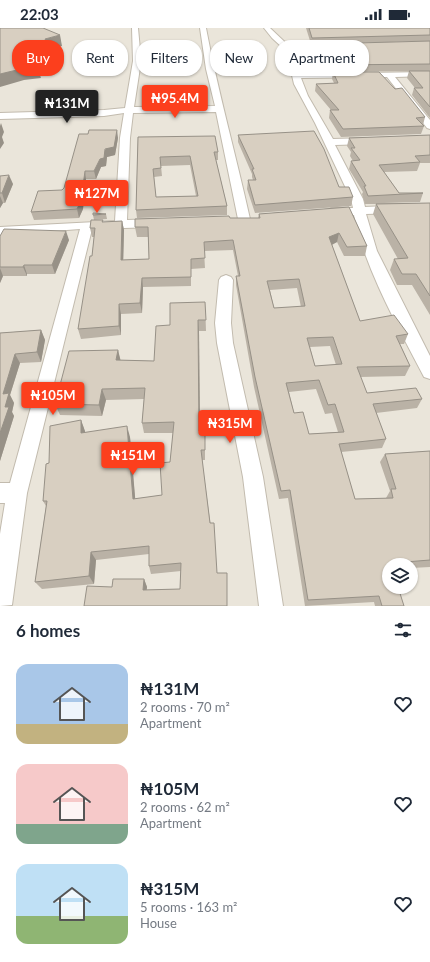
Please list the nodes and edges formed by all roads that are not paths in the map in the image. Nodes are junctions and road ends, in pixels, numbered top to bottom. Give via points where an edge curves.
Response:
1 (135, 28) edge
2 (203, 28) edge
3 (267, 28) edge
4 (278, 40) edge
5 (369, 74) edge
6 (389, 74) junction
7 (430, 74) edge
8 (297, 76) edge
9 (220, 109) junction
10 (131, 110) junction
11 (420, 112) junction
12 (430, 112) edge
13 (0, 116) edge
14 (430, 126) edge
15 (376, 140) edge
16 (329, 142) junction
17 (430, 208) edge
18 (358, 210) junction
19 (320, 213) edge
20 (259, 218) edge
21 (244, 219) junction
22 (228, 220) edge
23 (167, 223) edge
24 (87, 225) junction
25 (121, 225) junction
26 (0, 231) edge
27 (226, 280) dead end
28 (430, 372) edge
29 (8, 493) edge
30 (0, 605) edge
31 (271, 606) edge

1 - 10 street via 137,61
2 - 9 street
3 - 4 street
5 - 6 street
6 - 7 street
6 - 11 street
8 - 16 street via 304,96
9 - 10 street
9 - 21 street
10 - 13 street
10 - 25 street via 125,138
11 - 12 street
11 - 14 street
15 - 16 street
16 - 18 street via 357,199
17 - 18 street
18 - 19 street
18 - 28 street via 371,251
20 - 21 street
21 - 22 street
23 - 25 street
24 - 25 street
24 - 26 street
24 - 29 street
27 - 31 street via 223,323 225,343 253,477
29 - 30 street

